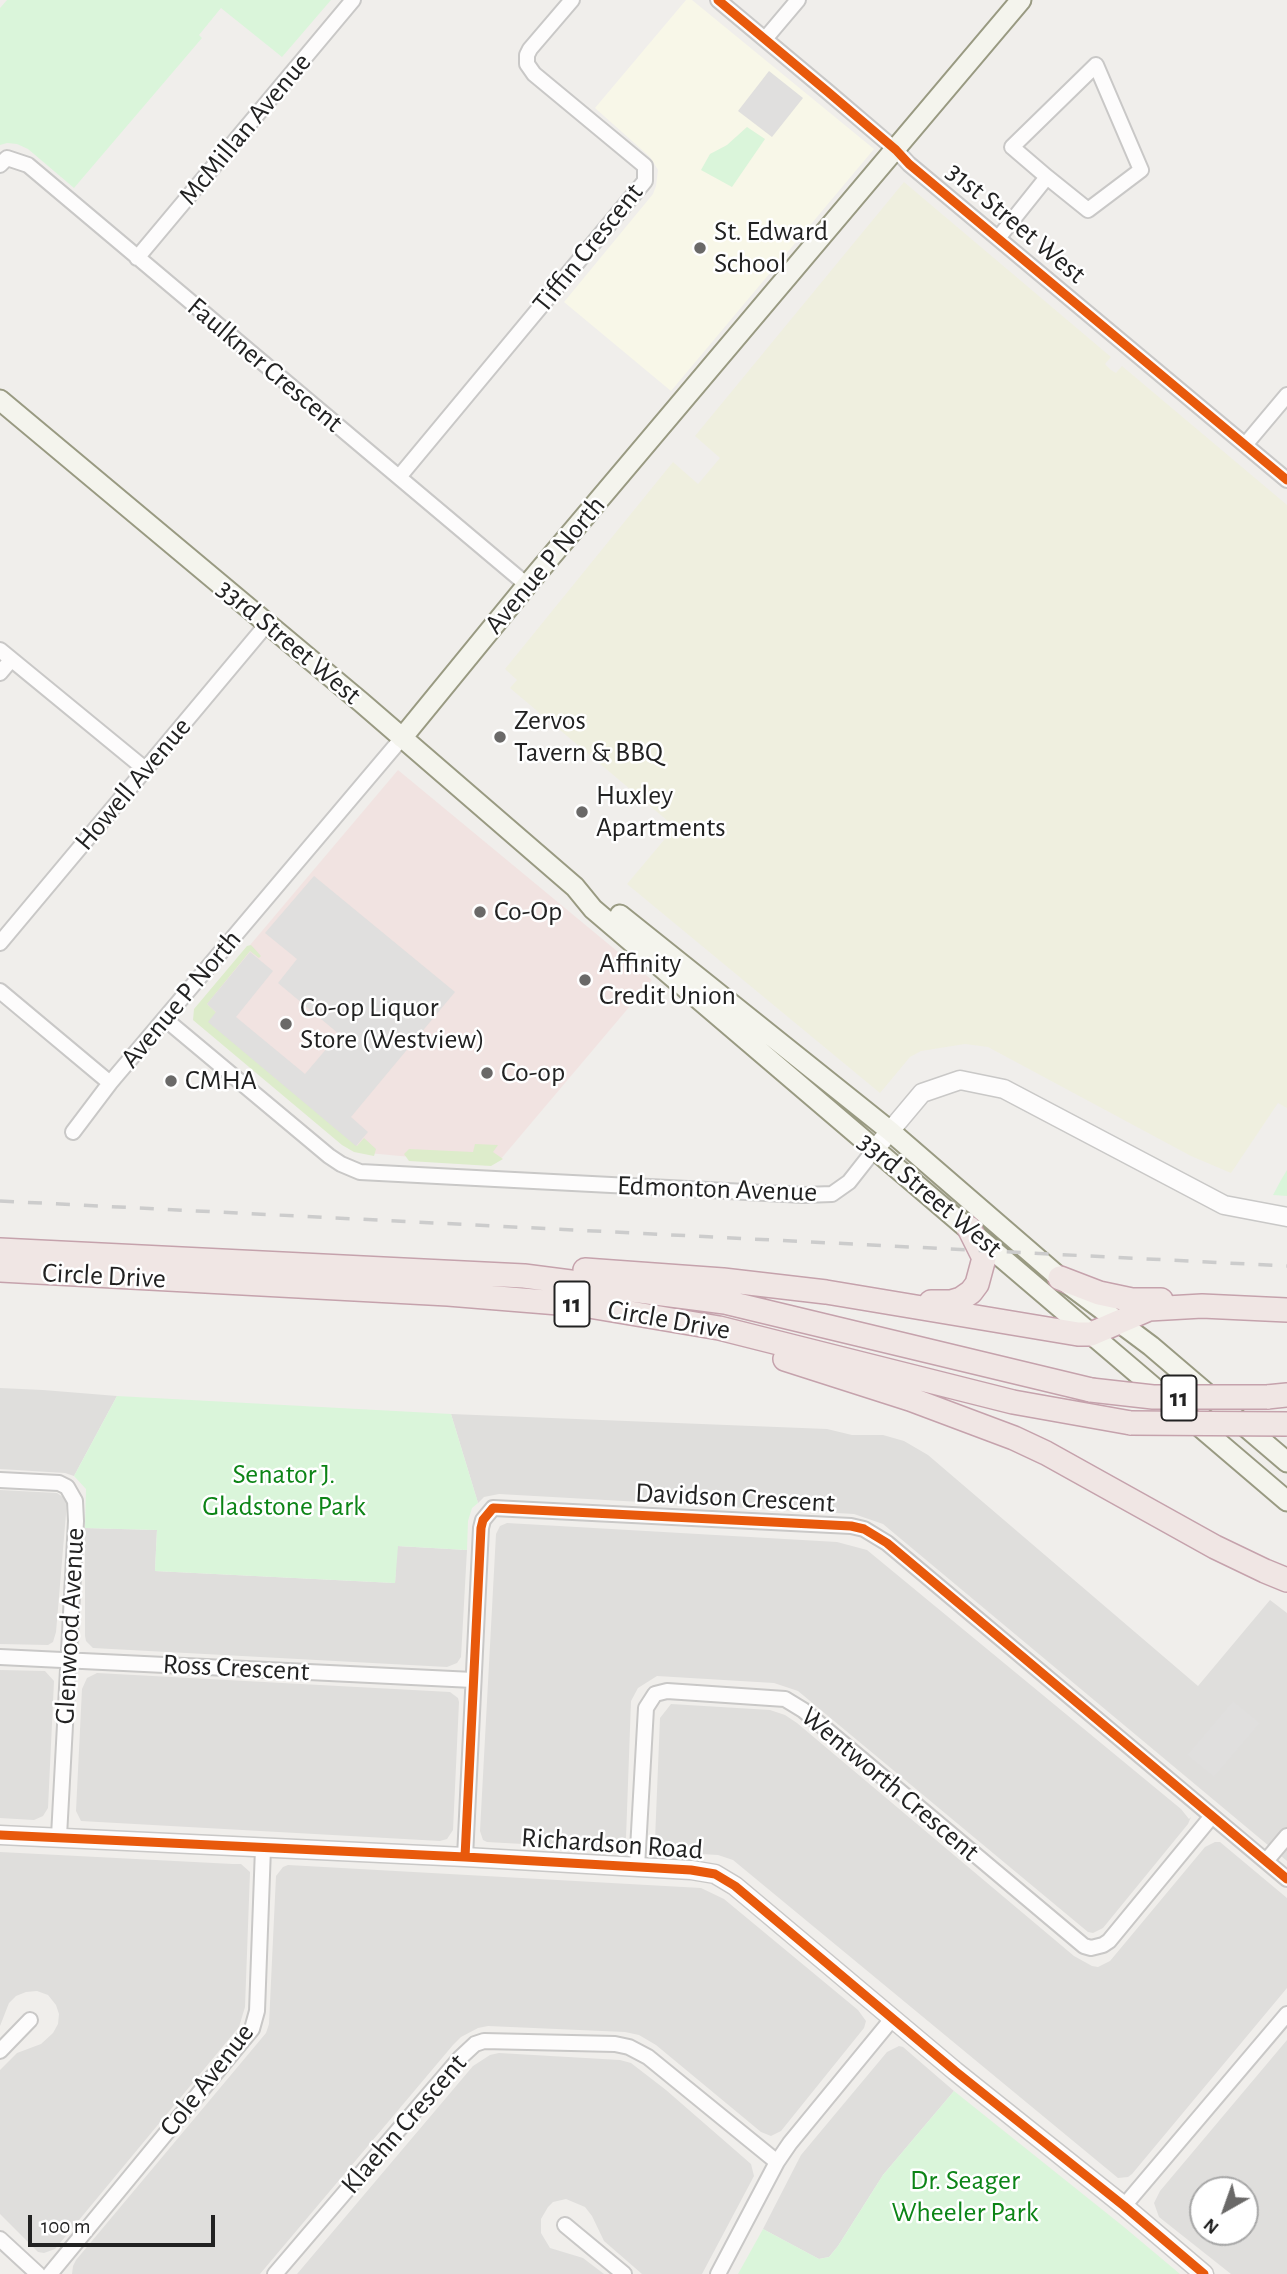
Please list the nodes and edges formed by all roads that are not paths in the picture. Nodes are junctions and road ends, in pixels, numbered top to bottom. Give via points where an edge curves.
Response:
1 (353, 0) edge
2 (572, 0) edge
3 (718, 0) edge
4 (798, 0) edge
5 (1021, 0) edge
6 (765, 39) junction
7 (896, 150) junction
8 (0, 164) edge
9 (1047, 177) junction
10 (999, 237) junction
11 (137, 258) junction
12 (1287, 396) edge
13 (0, 400) edge
14 (1245, 445) junction
15 (399, 477) junction
16 (1287, 480) edge
17 (527, 585) junction
18 (267, 624) junction
19 (6, 655) edge
20 (0, 673) edge
21 (402, 738) junction
22 (145, 769) junction
23 (575, 887) junction
24 (0, 943) edge
25 (0, 991) edge
26 (165, 1019) junction
27 (110, 1083) junction
28 (890, 1131) junction
29 (73, 1132) dead end
30 (875, 1149) junction
31 (1287, 1217) edge
32 (969, 1228) junction
33 (0, 1250) edge
34 (0, 1270) edge
35 (524, 1276) junction
36 (1060, 1278) junction
37 (827, 1292) junction
38 (583, 1305) junction
39 (1202, 1306) junction
40 (1287, 1310) edge
41 (1120, 1321) junction
42 (1091, 1334) junction
43 (1277, 1396) edge
44 (1287, 1424) edge
45 (1287, 1462) edge
46 (0, 1480) edge
47 (1287, 1501) edge
48 (1181, 1528) junction
49 (1287, 1572) edge
50 (1287, 1580) edge
51 (0, 1657) edge
52 (69, 1660) junction
53 (473, 1681) junction
54 (1212, 1816) junction
55 (0, 1835) edge
56 (59, 1836) junction
57 (1287, 1836) edge
58 (263, 1848) junction
59 (465, 1857) junction
60 (1266, 1861) junction
61 (637, 1867) junction
62 (1287, 1878) edge
63 (1287, 2014) edge
64 (892, 2019) junction
65 (30, 2020) dead end
66 (0, 2051) edge
67 (777, 2162) junction
68 (1124, 2206) junction
69 (565, 2225) dead end
70 (0, 2239) edge
71 (38, 2274) edge
72 (50, 2274) edge
73 (275, 2274) edge
74 (624, 2274) edge
75 (718, 2274) edge
76 (1204, 2274) edge

1 - 11 street, McMillan Avenue
2 - 15 street, Tiffin Crescent via 530,48 527,65 645,166 645,181
3 - 6 street, 31st Street West
4 - 6 street
5 - 7 main road, Avenue P North
6 - 7 street, 31st Street West
7 - 10 street, 31st Street West
7 - 17 main road, Avenue P North
8 - 11 street, Faulkner Crescent via 7,158 29,165
9 - 9 street via 1088,210 1141,170 1096,65 1012,147
9 - 10 street
10 - 14 street, 31st Street West
11 - 15 street, Faulkner Crescent
12 - 14 street
13 - 18 main road, 33rd Street West
14 - 16 street, 31st Street West
15 - 17 street, Faulkner Crescent
17 - 21 main road, Avenue P North
18 - 21 main road, 33rd Street West
18 - 22 street, Howell Avenue
19 - 20 street
19 - 22 street
21 - 23 main road, 33rd Street West
21 - 26 street, Avenue P North
22 - 24 street, Howell Avenue
23 - 28 main road, 33rd Street West via 601,900
23 - 30 main road, 33rd Street West via 593,909
25 - 27 street
26 - 27 street, Avenue P North
26 - 30 street, Edmonton Avenue via 329,1156 360,1172 813,1195 832,1194 849,1182
27 - 29 street, Avenue P North
28 - 30 street, Edmonton Avenue
28 - 31 street, Edmonton Avenue via 922,1093 960,1080 1004,1089 1224,1205
28 - 36 main road, 33rd Street West
30 - 32 main road, 33rd Street West
32 - 37 highway via 982,1250 984,1265 977,1284 961,1299 938,1303
32 - 42 main road, 33rd Street West
33 - 35 highway, Circle Drive / 11
34 - 38 highway, Circle Drive / 11
35 - 37 highway via 546,1268
35 - 43 highway, Circle Drive / 11, bridge via 725,1301 1091,1390 1153,1397
36 - 39 highway via 1132,1300
36 - 41 main road, 33rd Street West
37 - 42 highway
38 - 44 highway, Circle Drive / 11, bridge via 719,1328 1013,1402 1131,1423
38 - 48 highway via 707,1335 974,1422 1046,1453
39 - 40 highway
39 - 41 highway via 1149,1309
41 - 42 highway
41 - 45 main road, 33rd Street West
42 - 47 main road, 33rd Street West
46 - 52 street, Glenwood Avenue via 59,1483 73,1494 76,1521
48 - 49 highway
48 - 50 highway
51 - 52 street, Ross Crescent
52 - 53 street, Ross Crescent
52 - 56 street, Glenwood Avenue
53 - 54 street, Davidson Crescent via 481,1528 492,1508 850,1526 887,1543
53 - 59 street, Davidson Crescent
54 - 60 street, Davidson Crescent
54 - 61 street, Wentworth Crescent via 1109,1941 1091,1948 785,1699 667,1691 654,1694 646,1708
55 - 56 street, Richardson Road
56 - 58 street, Richardson Road
57 - 60 street
58 - 59 street, Richardson Road
58 - 72 street, Cole Avenue via 257,2011 252,2029
59 - 61 street, Richardson Road
60 - 62 street, Davidson Crescent
61 - 64 street, Richardson Road via 702,1871 725,1879
63 - 68 street
64 - 67 street
64 - 68 street, Richardson Road
65 - 66 street
67 - 73 street, Klaehn Crescent via 648,2057 629,2047 484,2041 460,2058
67 - 75 street
68 - 76 street, Richardson Road
69 - 74 street
70 - 71 street

